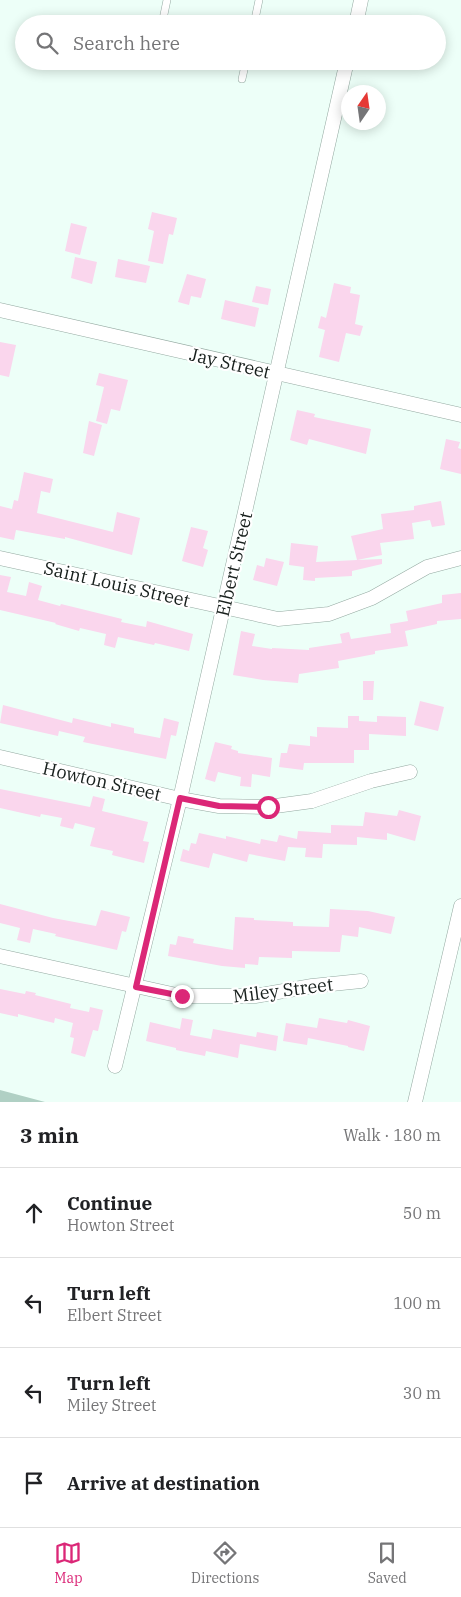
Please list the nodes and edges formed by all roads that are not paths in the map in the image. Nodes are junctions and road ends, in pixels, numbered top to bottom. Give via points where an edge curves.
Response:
1 (167, 0) edge
2 (259, 0) edge
3 (361, 0) edge
4 (164, 15) edge
5 (256, 15) edge
6 (358, 15) edge
7 (244, 70) edge
8 (345, 70) edge
9 (242, 79) dead end
10 (0, 310) edge
11 (278, 374) junction
12 (461, 415) edge
13 (0, 558) edge
14 (461, 558) edge
15 (223, 608) junction
16 (0, 757) edge
17 (410, 772) dead end
18 (180, 798) junction
19 (461, 906) edge
20 (0, 956) edge
21 (361, 981) dead end
22 (136, 987) junction
23 (115, 1066) dead end
24 (415, 1102) edge

1 - 4 lane
2 - 5 lane
3 - 6 street
7 - 9 lane
8 - 11 street, Elbert Street
10 - 11 street, Jay Street
11 - 12 street, Jay Street
11 - 15 street, Elbert Street
13 - 15 street, Saint Louis Street
14 - 15 street, Saint Louis Street via 427,567 372,598 329,614 278,619
15 - 18 street, Elbert Street
16 - 18 street, Howton Street
17 - 18 street, Howton Street via 312,800 268,807 219,806
18 - 22 street, Elbert Street
19 - 24 street
20 - 22 street, Miley Street
21 - 22 street, Miley Street via 255,996 218,997 182,996
22 - 23 street, Elbert Street

